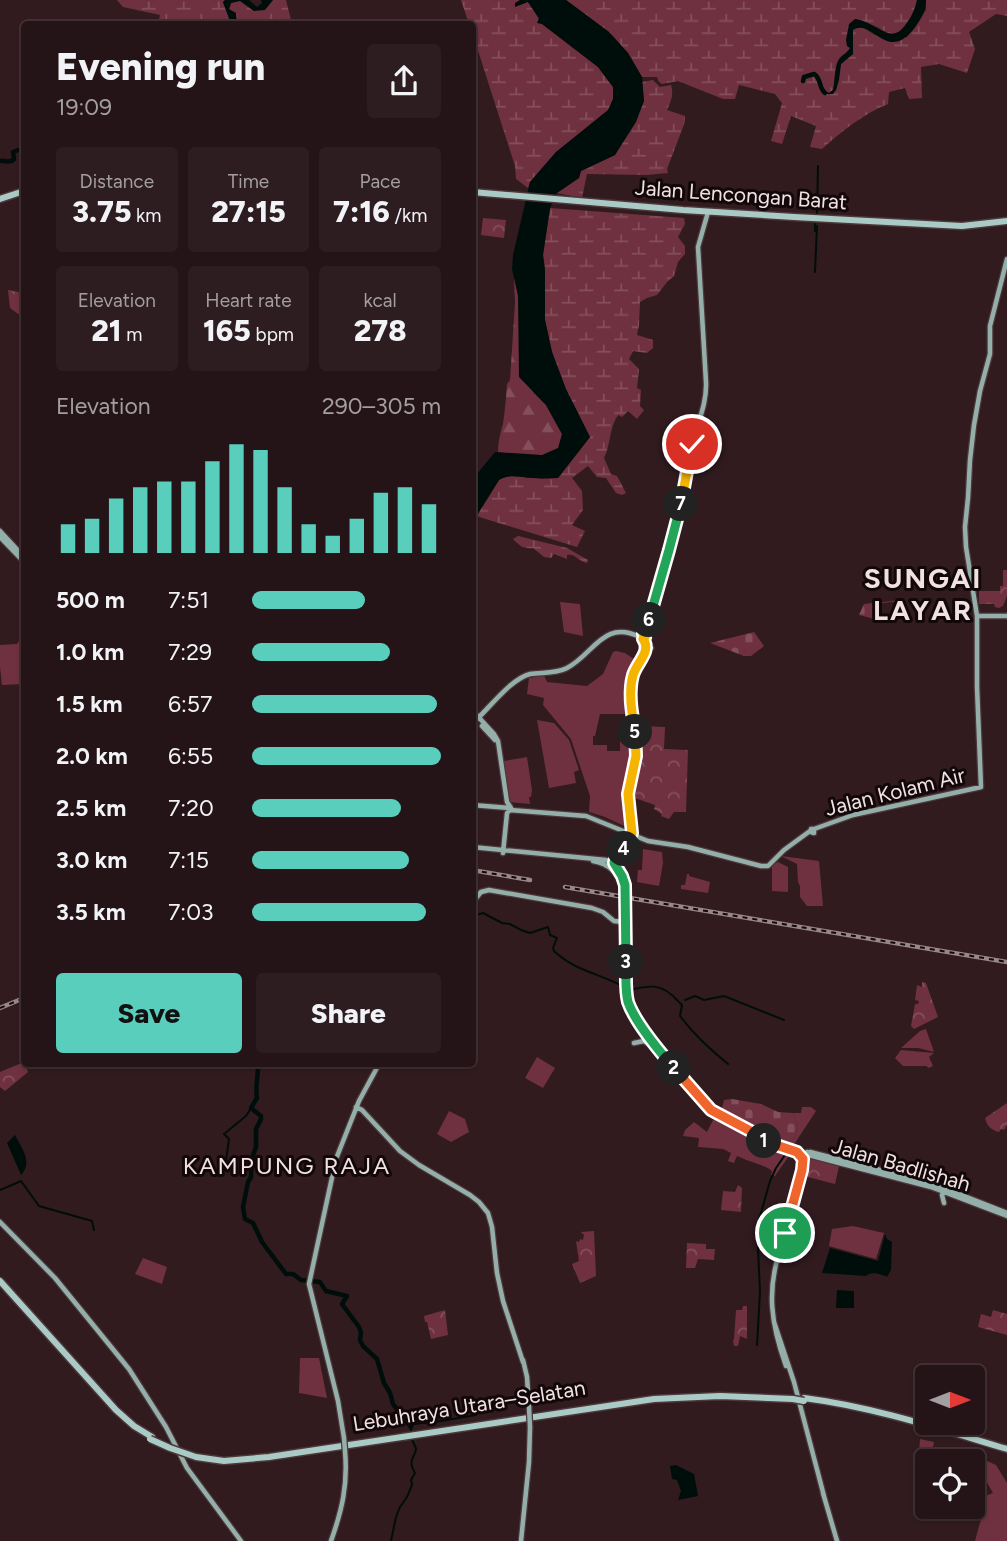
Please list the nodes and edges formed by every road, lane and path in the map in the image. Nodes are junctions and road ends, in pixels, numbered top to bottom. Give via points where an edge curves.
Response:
1 (21, 191) edge
2 (476, 193) edge
3 (0, 197) edge
4 (708, 214) junction
5 (1007, 223) edge
6 (1007, 258) edge
7 (0, 531) edge
8 (0, 537) edge
9 (21, 556) edge
10 (21, 556) edge
11 (980, 616) junction
12 (1007, 616) edge
13 (647, 642) junction
14 (476, 715) edge
15 (476, 717) edge
16 (476, 717) edge
17 (980, 722) junction
18 (985, 727) dead end
19 (500, 754) junction
20 (981, 779) junction
21 (987, 785) dead end
22 (931, 792) dead end
23 (942, 795) junction
24 (476, 805) edge
25 (507, 808) junction
26 (630, 822) junction
27 (621, 829) junction
28 (630, 833) junction
29 (648, 841) junction
30 (656, 841) junction
31 (626, 845) junction
32 (476, 849) edge
33 (503, 851) junction
34 (596, 860) junction
35 (611, 860) junction
36 (619, 879) junction
37 (624, 889) junction
38 (476, 898) edge
39 (624, 900) junction
40 (621, 922) junction
41 (626, 939) junction
42 (625, 987) junction
43 (640, 1030) junction
44 (654, 1049) junction
45 (377, 1067) edge
46 (356, 1107) junction
47 (757, 1137) junction
48 (797, 1152) junction
49 (808, 1153) junction
50 (804, 1162) junction
51 (890, 1172) junction
52 (904, 1175) junction
53 (951, 1194) junction
54 (944, 1203) dead end
55 (1007, 1214) edge
56 (0, 1222) edge
57 (0, 1283) edge
58 (774, 1322) junction
59 (780, 1338) junction
60 (785, 1353) junction
61 (801, 1410) junction
62 (1007, 1451) edge
63 (820, 1470) junction
64 (821, 1482) junction
65 (242, 1541) edge
66 (331, 1541) edge
67 (521, 1541) edge
68 (837, 1541) edge

1 - 3 highway
2 - 4 highway, Jalan Lencongan Barat
4 - 5 highway, Jalan Lencongan Barat via 952,226
4 - 13 main road via 698,247 706,397
6 - 11 main road, Jalan Kolam Air via 990,326 990,354 969,464 965,538
7 - 9 main road
8 - 10 main road
11 - 12 main road
11 - 17 main road, Jalan Kolam Air
13 - 14 main road via 625,631 611,633 566,669 518,680
13 - 26 main road via 631,690 636,750 628,790
15 - 19 main road via 496,741
16 - 19 main road via 496,737
17 - 18 main road
17 - 20 main road, Jalan Kolam Air
19 - 25 main road
20 - 21 main road
20 - 23 main road, Jalan Kolam Air via 978,785
22 - 23 main road
23 - 30 main road, Jalan Kolam Air via 853,815 813,831 764,867
24 - 25 main road
25 - 27 main road via 586,816
25 - 33 main road
26 - 27 main road via 628,828
26 - 28 main road
27 - 28 main road
28 - 29 main road, Jalan Kolam Air
28 - 30 main road, Jalan Kolam Air
28 - 31 main road
28 - 35 main road
29 - 30 main road, Jalan Kolam Air
29 - 31 main road
31 - 35 main road
32 - 33 main road
33 - 34 main road
34 - 35 main road
34 - 36 main road
35 - 36 main road
35 - 37 main road
36 - 37 main road
37 - 39 main road, Jalan Badlishah, bridge
38 - 40 main road via 487,892 507,894 604,910
39 - 40 main road
39 - 40 main road, Jalan Badlishah
39 - 41 main road, Jalan Badlishah
40 - 41 main road
40 - 42 main road, Jalan Badlishah
41 - 42 main road, Jalan Badlishah
42 - 43 main road, Jalan Badlishah via 627,1008
42 - 47 main road, Jalan Badlishah via 639,1021 700,1100
43 - 44 main road, Jalan Badlishah
43 - 44 main road via 635,1042 643,1041
44 - 47 main road, Jalan Badlishah via 707,1111
45 - 46 main road
46 - 66 main road, bridge via 334,1167 309,1282 344,1438 345,1491
46 - 67 main road, bridge via 400,1151 470,1195 486,1211 503,1301 527,1377 529,1462
47 - 48 main road, Jalan Badlishah
47 - 49 main road, Jalan Badlishah
48 - 49 main road, Jalan Badlishah
48 - 50 main road
49 - 50 main road
49 - 51 main road, Jalan Badlishah
49 - 53 main road, Jalan Badlishah
50 - 58 main road via 775,1274
51 - 52 main road, Jalan Badlishah
51 - 52 main road via 899,1168
52 - 55 main road, Jalan Badlishah
53 - 54 main road via 942,1193
53 - 55 main road, Jalan Badlishah
56 - 65 main road via 55,1278 129,1369 186,1465
57 - 62 highway, Lebuhraya Utara–Selatan, bridge via 134,1426 151,1438 197,1455 254,1457 654,1396 719,1393 872,1410
58 - 59 main road
58 - 61 main road
59 - 60 main road
59 - 60 main road via 787,1344
60 - 61 main road
61 - 63 main road
63 - 64 main road
63 - 64 main road
63 - 64 main road via 812,1475
64 - 68 main road

